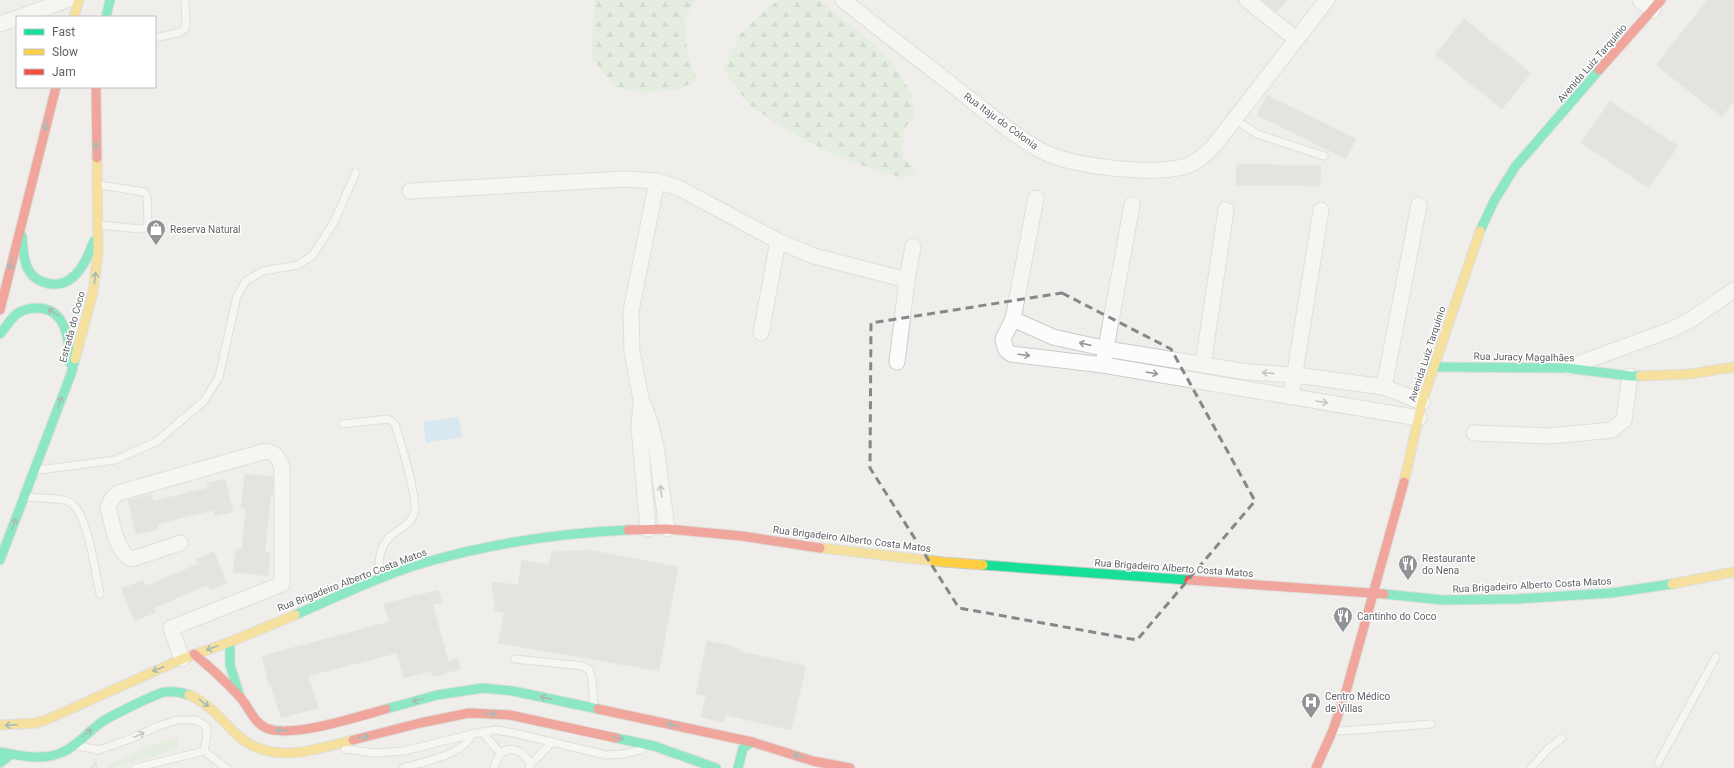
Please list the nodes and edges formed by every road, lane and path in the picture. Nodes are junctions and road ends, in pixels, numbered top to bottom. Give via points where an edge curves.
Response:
1 (67, 0) edge
2 (79, 0) edge
3 (110, 0) edge
4 (185, 0) edge
5 (843, 0) edge
6 (1247, 0) edge
7 (1327, 0) edge
8 (1640, 0) edge
9 (1657, 5) edge
10 (23, 16) edge
11 (74, 16) edge
12 (106, 16) edge
13 (16, 18) edge
14 (0, 24) edge
15 (156, 38) edge
16 (1296, 39) junction
17 (56, 88) edge
18 (96, 88) edge
19 (1234, 119) junction
20 (1324, 156) dead end
21 (356, 172) dead end
22 (657, 180) junction
23 (96, 185) junction
24 (410, 191) dead end
25 (1036, 198) dead end
26 (1132, 205) dead end
27 (1419, 205) dead end
28 (1226, 210) dead end
29 (1321, 210) dead end
30 (20, 224) junction
31 (97, 225) junction
32 (97, 236) junction
33 (778, 241) junction
34 (913, 247) dead end
35 (907, 280) junction
36 (1734, 290) edge
37 (0, 310) edge
38 (1013, 319) junction
39 (761, 333) dead end
40 (0, 334) edge
41 (1107, 349) junction
42 (897, 362) dead end
43 (1103, 364) junction
44 (1203, 365) junction
45 (1433, 367) junction
46 (1734, 367) edge
47 (1566, 368) junction
48 (1247, 372) junction
49 (71, 374) junction
50 (1296, 375) junction
51 (1630, 376) junction
52 (1357, 384) junction
53 (1384, 387) junction
54 (1246, 390) junction
55 (1291, 397) junction
56 (641, 399) junction
57 (1422, 402) junction
58 (1349, 406) junction
59 (1418, 418) junction
60 (343, 424) dead end
61 (1474, 433) dead end
62 (34, 470) junction
63 (24, 497) junction
64 (648, 529) junction
65 (666, 529) junction
66 (180, 543) dead end
67 (0, 560) edge
68 (1734, 572) edge
69 (379, 579) junction
70 (1374, 593) junction
71 (100, 594) dead end
72 (230, 642) junction
73 (188, 656) junction
74 (1716, 657) dead end
75 (515, 659) dead end
76 (240, 697) junction
77 (594, 709) junction
78 (219, 715) junction
79 (36, 723) junction
80 (1431, 724) dead end
81 (0, 725) edge
82 (206, 726) junction
83 (1333, 730) junction
84 (482, 732) junction
85 (30, 733) dead end
86 (472, 734) junction
87 (1562, 738) dead end
88 (552, 742) junction
89 (752, 742) junction
90 (75, 745) junction
91 (654, 746) junction
92 (325, 747) junction
93 (34, 749) dead end
94 (204, 751) junction
95 (0, 752) edge
96 (500, 753) junction
97 (10, 755) junction
98 (42, 756) junction
99 (0, 763) edge
100 (1658, 763) dead end
101 (814, 764) edge
102 (530, 766) edge
103 (135, 768) edge
104 (226, 768) edge
105 (403, 768) edge
106 (494, 768) edge
107 (716, 768) edge
108 (738, 768) edge
109 (850, 768) edge
110 (1316, 768) edge
111 (1531, 768) edge

1 - 10 street
2 - 11 main road
3 - 12 main road
4 - 15 lane via 186,27 181,32
5 - 19 street, Rua Itaju do Colonia via 1006,127 1041,151 1078,164 1119,169 1184,167 1199,160 1213,147
6 - 16 street
7 - 16 street, Rua Itaju do Colonia
8 - 9 street
9 - 45 main road, Avenida Luiz Tarquínio via 1515,167 1494,201 1480,231
13 - 14 street
16 - 19 street, Rua Itaju do Colonia
17 -> 30 main road
23 -> 18 main road, Estrada do Coco
19 - 20 lane via 1257,134
21 - 62 lane via 334,222 313,255 298,265 263,271 246,281 238,296 219,377 204,401 156,442 115,460
22 - 24 street via 624,179
22 - 33 street via 679,188
22 - 56 street via 631,311 632,352
23 - 31 main road, Estrada do Coco
23 - 31 lane via 144,192 147,196 148,225 141,230
25 - 38 street
26 - 41 street
27 - 53 street
28 - 44 street
29 - 50 street
30 - 32 main road via 28,269 36,278 55,286 67,282 76,275
30 -> 37 main road
31 - 32 main road, Estrada do Coco
49 -> 32 main road, Estrada do Coco via 93,292 98,253
33 - 35 street via 820,257
33 - 39 street
34 - 35 street
35 - 42 street
36 - 47 street via 1673,329
41 -> 38 street via 1053,337
38 -> 43 street via 1003,339 1006,350 1011,354
49 -> 40 main road via 69,340 64,325 59,316 46,308 20,311
41 - 43 street
41 - 44 street
43 -> 54 street
44 - 48 street
45 - 47 main road, Rua Juracy Magalhães
45 - 57 main road, Avenida Luiz Tarquínio
46 - 51 main road, Rua Juracy Magalhães via 1690,374
47 - 51 main road, Rua Juracy Magalhães
50 -> 48 street
48 - 54 street
62 -> 49 main road, Estrada do Coco
50 - 52 street
50 - 55 street
51 - 61 street via 1624,420 1612,430 1550,436
52 - 53 street
52 - 58 street
53 - 57 street
54 - 55 street
55 -> 58 street
56 - 64 street via 639,427
65 -> 56 street via 656,446
57 - 59 main road, Avenida Luiz Tarquínio
58 - 59 street
59 - 70 main road, Avenida Luiz Tarquínio via 1398,506
60 - 69 lane via 388,418 395,424 412,482 415,512 407,524 388,539 379,556
62 - 63 main road, Estrada do Coco
67 -> 63 main road, Estrada do Coco
63 - 71 lane via 69,501 77,508 84,521
64 - 65 main road, Rua Brigadeiro Alberto Costa Matos
64 - 69 main road, Rua Brigadeiro Alberto Costa Matos via 582,532 509,543 430,561
65 - 70 main road, Rua Brigadeiro Alberto Costa Matos via 742,536 943,562
66 - 73 street via 132,559 126,557 120,550 108,507 112,499 118,493 266,451 279,459 282,468 282,584 171,628
68 - 70 main road, Rua Brigadeiro Alberto Costa Matos via 1662,586 1516,599 1443,600
69 - 72 main road, Rua Brigadeiro Alberto Costa Matos
70 - 83 main road, Avenida Luiz Tarquínio
72 -> 73 main road, Rua Brigadeiro Alberto Costa Matos
72 - 76 main road via 230,665
73 - 76 main road via 209,666
73 -> 79 main road, Rua Brigadeiro Alberto Costa Matos
74 - 100 lane
75 - 77 lane via 583,666 589,670 592,678
77 -> 76 main road via 513,690 483,688 437,695 321,727 284,731 266,728 252,716
89 -> 77 main road
78 - 82 lane
90 -> 78 main road via 101,722 164,692 181,692 196,698
78 - 92 main road via 235,733 258,750 301,753
79 -> 81 main road, Rua Brigadeiro Alberto Costa Matos
79 - 85 main road
80 - 83 lane
90 -> 82 lane via 99,750 177,720 196,720
82 - 94 lane
83 - 110 main road, Avenida Luiz Tarquínio
84 - 86 lane
84 - 88 lane via 496,730
84 - 96 lane
86 - 92 lane via 387,753
86 - 105 lane via 469,742 456,750
87 - 111 lane
88 - 91 lane via 606,755 623,754
88 - 102 lane
101 -> 89 main road
89 - 108 main road via 744,748
90 - 98 main road via 63,752
92 -> 91 main road via 470,713 510,715
91 - 107 main road
93 - 98 main road
94 - 103 lane
94 - 104 lane
95 - 97 main road
96 - 102 lane via 511,750 520,752
96 - 106 lane
97 - 98 main road
97 - 99 main road
101 - 109 main road

